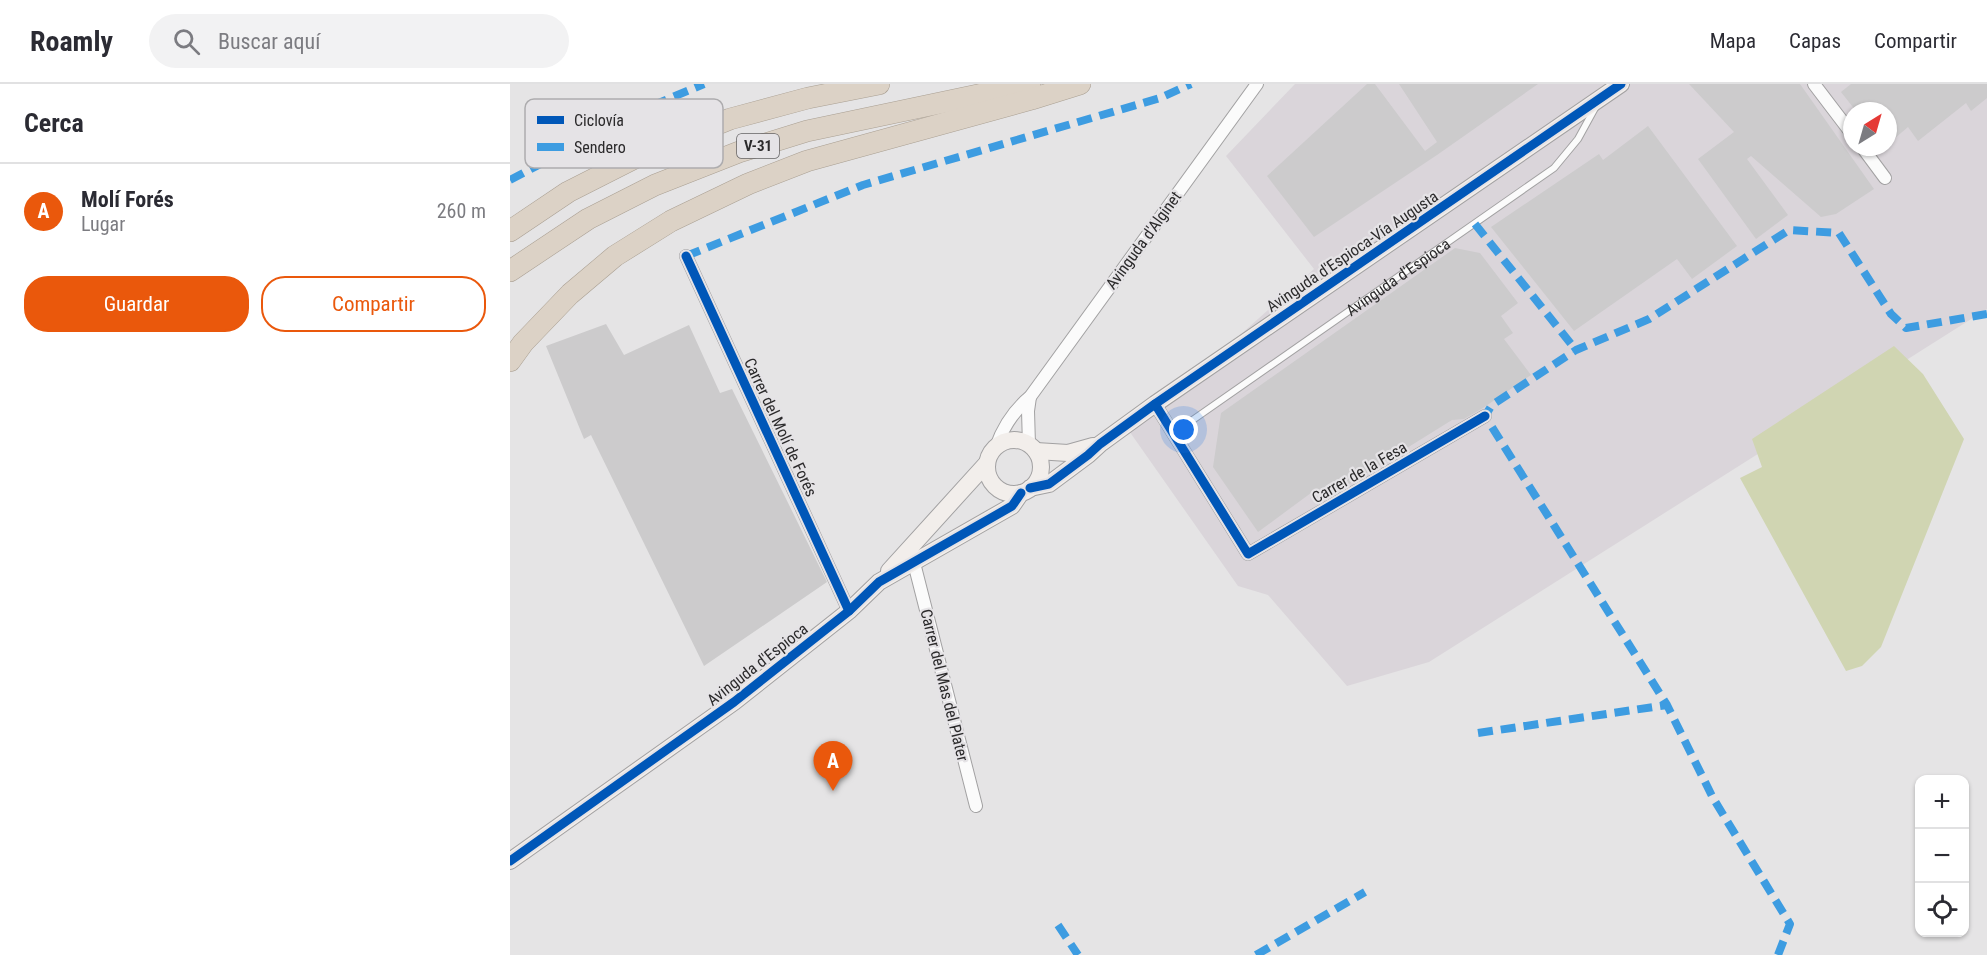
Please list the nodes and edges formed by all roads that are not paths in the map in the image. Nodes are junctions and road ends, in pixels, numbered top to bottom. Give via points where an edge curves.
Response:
1 (879, 84) edge
2 (1030, 84) edge
3 (1080, 84) edge
4 (1257, 84) edge
5 (1622, 84) edge
6 (1814, 84) edge
7 (1599, 100) junction
8 (723, 122) edge
9 (1843, 122) edge
10 (1869, 156) edge
11 (723, 158) edge
12 (616, 168) edge
13 (699, 168) edge
14 (1885, 178) dead end
15 (510, 231) edge
16 (686, 256) dead end
17 (510, 271) edge
18 (510, 361) edge
19 (1030, 397) junction
20 (1155, 404) junction
21 (1485, 416) dead end
22 (1174, 433) junction
23 (1100, 444) junction
24 (996, 447) junction
25 (1032, 448) junction
26 (987, 463) junction
27 (1025, 490) junction
28 (914, 563) junction
29 (879, 582) junction
30 (849, 611) junction
31 (976, 806) dead end
32 (510, 861) edge

1 - 8 highway, V-31 via 808,98
2 - 11 highway, V-31 via 807,131
3 - 18 highway via 807,161 747,184 671,221 615,256 570,294
4 - 19 street, Avinguda d'Alginet
5 - 7 street, Avinguda d'Espioca-Vía Augusta
6 - 9 street
7 - 20 street, Avinguda d'Espioca-Vía Augusta
7 - 22 lane, Avinguda d'Espioca via 1578,139 1554,168
10 - 14 street
12 - 15 highway, V-31 via 568,192
13 - 17 highway, V-31 via 588,219
16 - 30 street, Carrer del Molí de Forés
19 - 24 street, Avinguda d'Alginet via 1003,428
19 - 25 street
20 - 22 street
20 - 23 street, Avinguda d'Espioca-Vía Augusta
21 - 22 street, Carrer de la Fesa via 1248,554
23 - 25 street via 1068,453
23 - 27 street, Avinguda d'Espioca via 1048,484
24 - 25 street via 1012,440
24 - 26 street
25 - 27 street via 1040,458 1040,475
26 - 27 street via 990,480 1003,491
26 - 29 street
27 - 28 street, Avinguda d'Espioca via 1012,506
28 - 29 street, Avinguda d'Espioca
28 - 31 street, Carrer del Mas del Plater
29 - 30 street, Avinguda d'Espioca
30 - 32 street, Avinguda d'Espioca via 734,702

